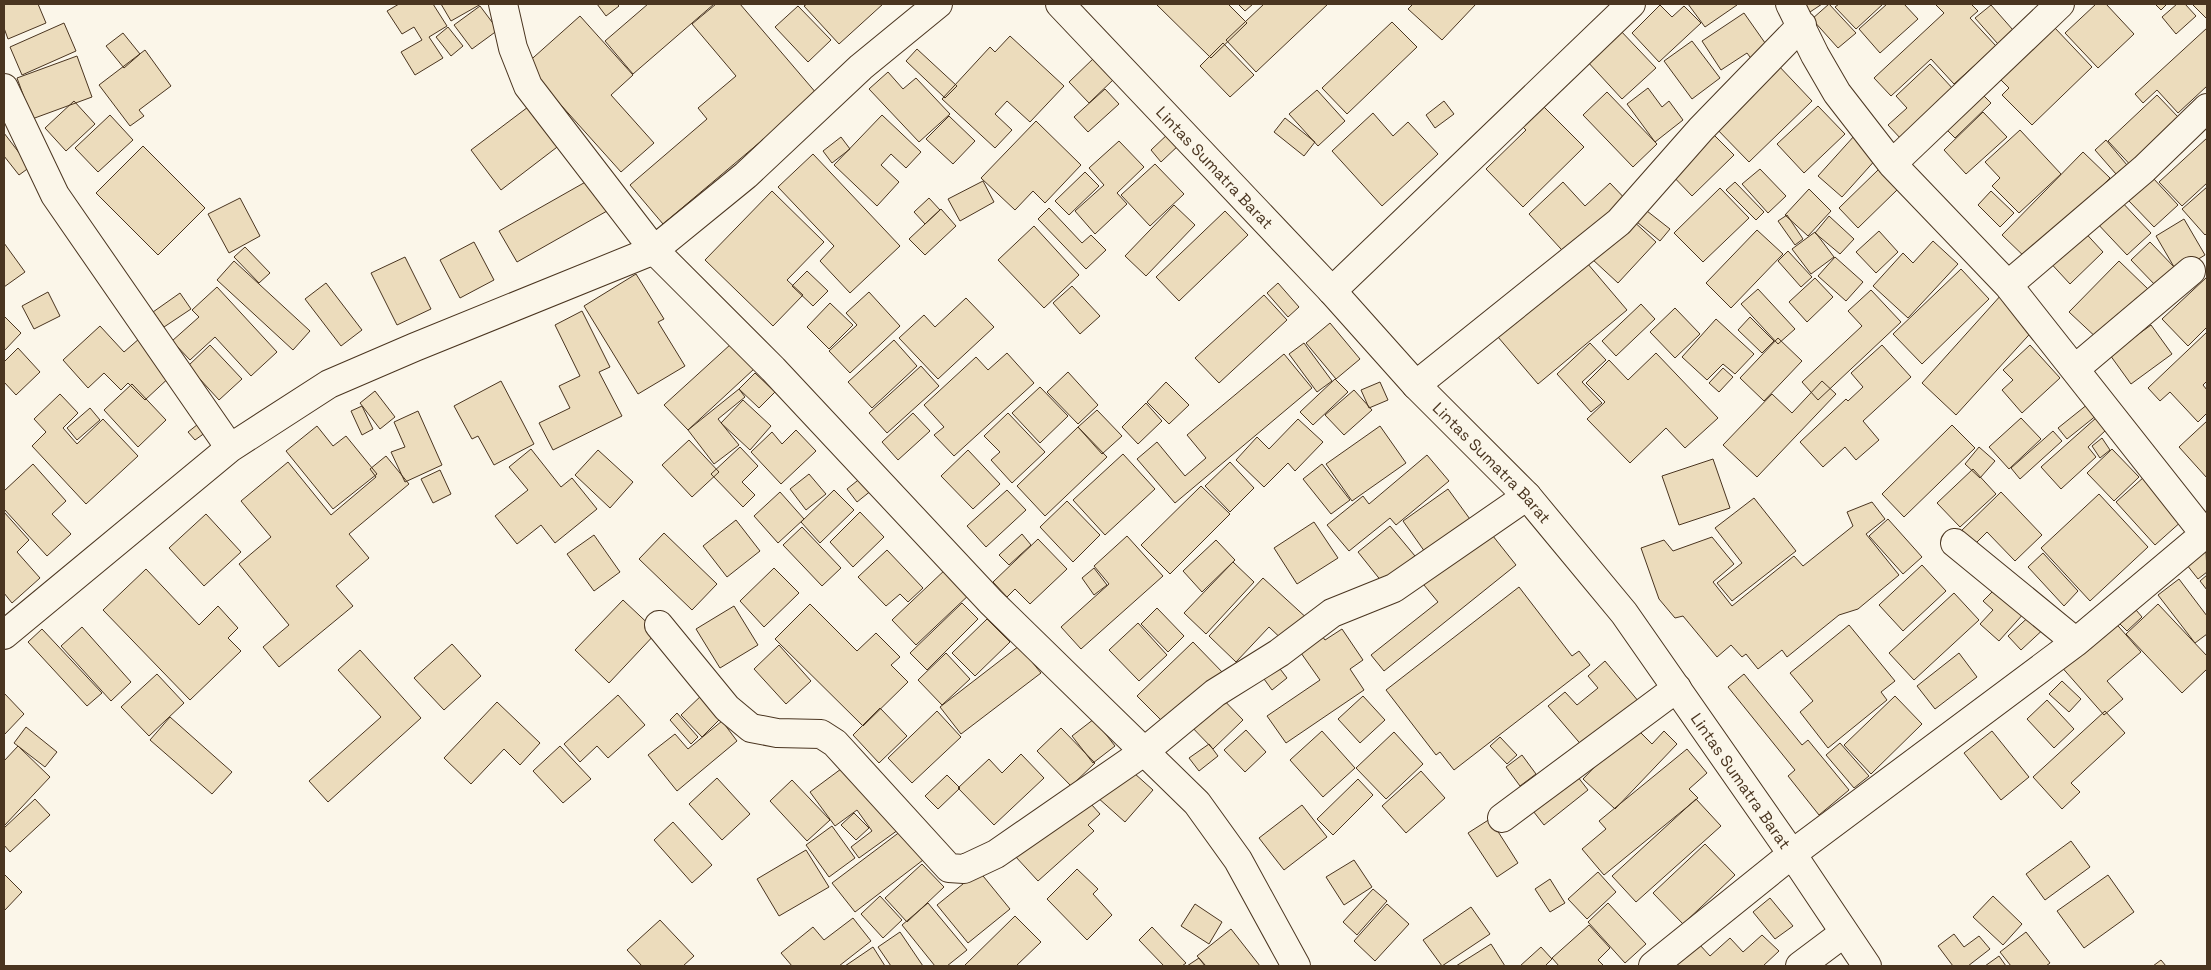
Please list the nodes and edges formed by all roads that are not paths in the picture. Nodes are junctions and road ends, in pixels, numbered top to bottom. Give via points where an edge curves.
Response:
1 (503, 4) edge
2 (938, 4) edge
3 (1060, 4) edge
4 (1631, 4) edge
5 (2060, 4) edge
6 (1796, 15) edge
7 (4, 88) edge
8 (2207, 108) edge
9 (1892, 164) junction
10 (654, 250) junction
11 (2191, 271) dead end
12 (2008, 285) junction
13 (1332, 291) junction
14 (2076, 368) junction
15 (1416, 385) junction
16 (230, 448) junction
17 (1527, 496) junction
18 (2206, 534) edge
19 (1955, 543) dead end
20 (659, 625) dead end
21 (4, 635) edge
22 (2076, 642) junction
23 (1677, 688) junction
24 (1145, 751) junction
25 (1502, 818) dead end
26 (1792, 854) junction
27 (1844, 933) junction
28 (1296, 966) edge
29 (1653, 966) edge
30 (1800, 966) edge
31 (1868, 966) edge

1 - 10 main road via 513,48 528,86
2 - 10 main road via 862,67 746,175
3 - 13 main road, Lintas Sumatra Barat
4 - 13 main road
5 - 9 main road
6 - 9 main road via 1837,93
6 - 15 main road via 1620,222
7 - 16 main road via 55,195
8 - 12 main road via 2144,169
9 - 12 main road
10 - 16 main road via 415,346 330,384
10 - 24 main road via 774,370 991,602
11 - 14 main road
12 - 14 main road
13 - 15 main road, Lintas Sumatra Barat
14 - 18 main road
15 - 17 main road, Lintas Sumatra Barat
16 - 21 main road
17 - 23 main road, Lintas Sumatra Barat via 1624,613
17 - 24 main road via 1394,588 1332,613 1279,653 1215,693
18 - 22 main road
19 - 22 main road
20 - 24 main road via 727,708 751,728 777,733 821,734 835,743 948,868 964,869 996,854
22 - 26 main road
23 - 25 main road
23 - 26 main road, Lintas Sumatra Barat
24 - 28 main road via 1197,802 1238,860
26 - 27 main road, Lintas Sumatra Barat
26 - 29 main road
27 - 30 main road
27 - 31 main road, Lintas Sumatra Barat

